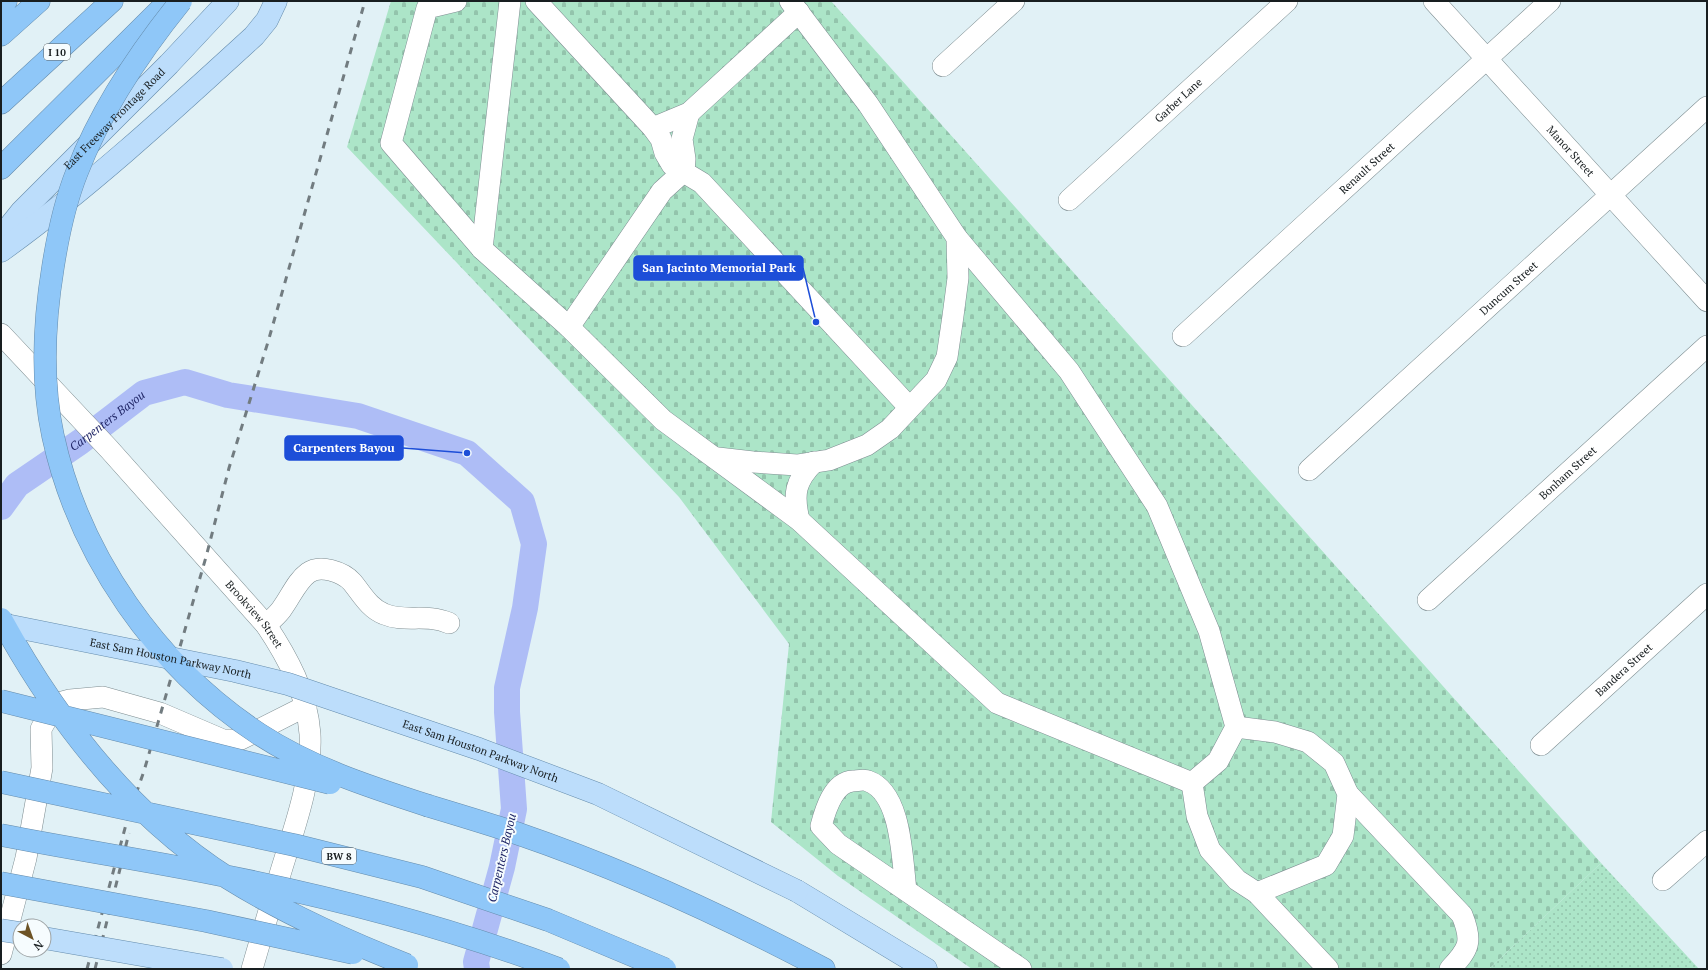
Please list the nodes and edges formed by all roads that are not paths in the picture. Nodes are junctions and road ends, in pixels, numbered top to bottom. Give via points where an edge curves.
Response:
1 (6, 1) edge
2 (39, 1) edge
3 (112, 1) edge
4 (169, 1) edge
5 (181, 1) edge
6 (228, 1) edge
7 (276, 1) edge
8 (456, 1) edge
9 (510, 1) edge
10 (536, 1) edge
11 (1014, 1) edge
12 (1287, 1) edge
13 (1434, 1) edge
14 (1550, 1) edge
15 (428, 5) edge
16 (795, 7) edge
17 (1, 10) edge
18 (1, 36) edge
19 (1486, 59) junction
20 (942, 66) dead end
21 (1, 103) edge
22 (1707, 107) edge
23 (689, 113) junction
24 (654, 128) junction
25 (1, 168) edge
26 (684, 171) junction
27 (1610, 195) junction
28 (1069, 200) dead end
29 (1, 237) edge
30 (957, 238) junction
31 (482, 250) junction
32 (1, 251) edge
33 (1707, 301) edge
34 (569, 327) junction
35 (1, 334) edge
36 (1183, 336) dead end
37 (1707, 346) edge
38 (909, 407) junction
39 (716, 457) junction
40 (814, 462) junction
41 (1309, 470) dead end
42 (799, 520) junction
43 (1707, 594) edge
44 (1428, 600) dead end
45 (1, 619) edge
46 (449, 623) dead end
47 (1, 624) edge
48 (266, 625) junction
49 (1, 702) edge
50 (306, 706) junction
51 (1236, 727) junction
52 (1541, 746) dead end
53 (1, 782) edge
54 (1192, 783) junction
55 (1348, 794) junction
56 (429, 806) junction
57 (1, 835) edge
58 (1707, 841) edge
59 (1663, 880) dead end
60 (1, 883) edge
61 (906, 890) junction
62 (1257, 893) junction
63 (1, 930) edge
64 (12, 932) edge
65 (52, 939) edge
66 (1, 954) edge
67 (414, 967) edge
68 (222, 969) edge
69 (252, 969) edge
70 (559, 969) edge
71 (665, 969) edge
72 (824, 969) edge
73 (926, 969) edge
74 (1021, 969) edge
75 (1328, 969) edge
76 (1450, 969) edge

1 - 17 highway
2 - 18 highway
3 - 21 highway, I 10
4 - 25 highway
5 - 56 highway, bridge via 151,38 122,81 96,128 76,173 59,232 49,293 47,394 53,435 69,490 89,540 115,587 154,639 202,691 244,724 298,757 336,774
6 - 29 main road, East Freeway Frontage Road via 169,64 21,212
7 - 32 main road via 267,20 254,36 125,154
8 - 15 street
9 - 31 street
10 - 24 street
11 - 20 street
12 - 28 street, Garber Lane
13 - 19 street, Manor Street
14 - 19 street, Renault Street
15 - 31 street via 391,143
16 - 23 street
16 - 30 street via 868,104
19 - 27 street, Manor Street
19 - 36 street, Renault Street
22 - 27 street, Duncum Street
23 - 24 street
23 - 26 street via 682,139
24 - 26 street via 662,139 665,154 672,165
26 - 34 street via 662,191
26 - 38 street via 702,183
27 - 33 street, Manor Street
27 - 41 street, Duncum Street
30 - 38 street via 958,278 946,356 936,380
30 - 51 street via 1069,372 1157,506 1209,631
31 - 34 street
34 - 39 street via 663,420
35 - 48 street, Brookview Street via 109,449
37 - 44 street, Bonham Street
38 - 40 street via 890,429 867,445 829,460
39 - 40 street via 797,465
39 - 42 street
40 - 42 street via 803,473 797,488 795,504
42 - 54 street via 997,703
43 - 52 street, Bandera Street
45 - 67 highway, bridge via 46,695 80,742 125,794 159,825 208,864 258,895 315,925
46 - 48 street via 435,618 401,618 385,615 368,604 346,576 318,569 309,572 301,580 282,609
47 - 73 main road, East Sam Houston Parkway North, bridge via 235,671 296,687 479,749 598,794 797,892
48 - 50 street, Brookview Street via 284,651
49 - 56 highway, bridge
50 - 66 street via 239,740 223,740 164,715 103,697 55,704 41,729 41,775 26,858
50 - 69 street, Brookview Street via 310,734 308,772
51 - 54 street via 1218,761
51 - 55 street via 1275,732 1308,742 1334,763
53 - 71 highway, BW 8, bridge via 294,845 422,877 548,920
54 - 62 street via 1197,816 1210,850 1237,880
55 - 62 street via 1343,836 1326,865
55 - 76 street via 1462,915 1469,932 1468,947
56 - 72 highway via 518,834 633,878 738,924
57 - 70 highway, bridge via 215,874 329,899 470,938
58 - 59 street
60 - 67 highway, bridge via 206,921
61 - 61 street via 838,844 821,826 832,795 848,781 867,780 883,791 892,807 900,836
61 - 74 street
62 - 75 street
63 - 64 main road, bridge
65 - 68 main road, bridge

